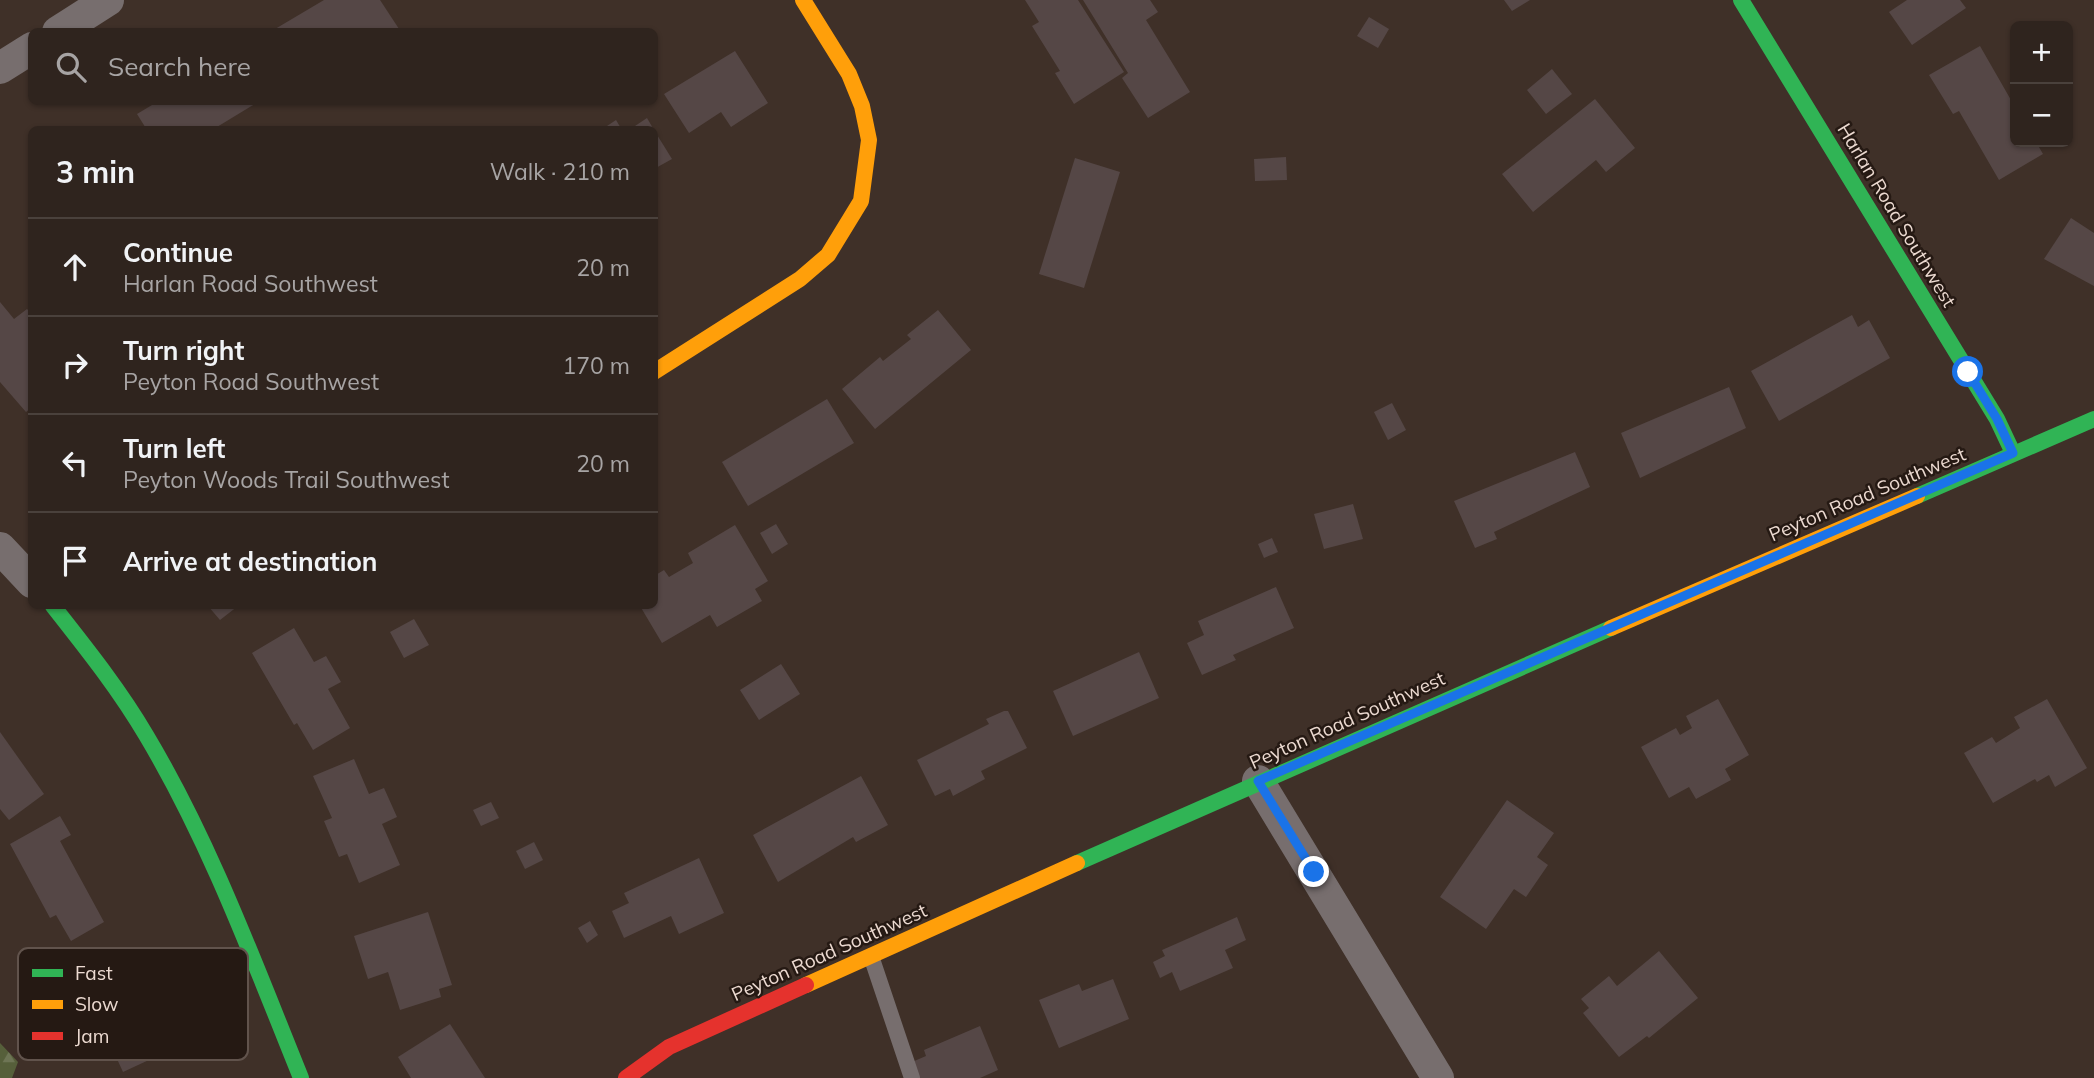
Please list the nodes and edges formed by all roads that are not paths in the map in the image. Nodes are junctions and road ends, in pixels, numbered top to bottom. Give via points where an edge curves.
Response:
1 (108, 0) edge
2 (803, 0) edge
3 (1741, 0) edge
4 (64, 28) edge
5 (28, 50) edge
6 (0, 68) edge
7 (658, 369) edge
8 (2094, 419) edge
9 (2013, 453) junction
10 (0, 548) edge
11 (28, 578) edge
12 (55, 609) edge
13 (1258, 781) junction
14 (247, 948) edge
15 (248, 951) edge
16 (871, 956) junction
17 (302, 1078) edge
18 (626, 1078) edge
19 (912, 1078) edge
20 (1438, 1078) edge

1 - 4 street
2 - 7 street via 849,74 862,106 869,140 861,201 828,255 800,279
3 - 9 street, Harlan Road Southwest via 1997,419
5 - 6 street
8 - 9 street, Peyton Road Southwest
9 - 13 street, Peyton Road Southwest
10 - 11 street
12 - 14 street via 107,674 162,763
13 - 16 street, Peyton Road Southwest
13 - 20 street
15 - 17 street
16 - 18 street, Peyton Road Southwest via 669,1047
16 - 19 lane

